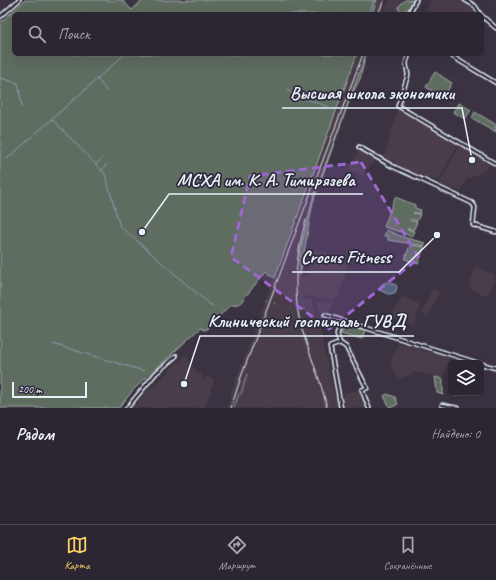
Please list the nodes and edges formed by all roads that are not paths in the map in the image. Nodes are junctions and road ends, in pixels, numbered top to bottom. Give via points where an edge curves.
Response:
1 (19, 0) edge
2 (416, 0) edge
3 (465, 0) edge
4 (410, 12) edge
5 (479, 12) edge
6 (0, 17) edge
7 (484, 18) edge
8 (496, 28) edge
9 (409, 56) edge
10 (451, 56) edge
11 (496, 83) edge
12 (359, 148) dead end
13 (496, 164) edge
14 (496, 232) edge
15 (325, 316) dead end
16 (342, 321) junction
17 (340, 343) junction
18 (176, 356) dead end
19 (470, 360) edge
20 (484, 364) edge
21 (496, 368) edge
22 (442, 405) dead end
23 (127, 408) edge
24 (341, 408) edge
25 (369, 408) edge
26 (457, 408) edge

1 - 6 street
2 - 4 street
3 - 5 street
7 - 8 street
9 - 13 street via 406,63 408,75 398,106
10 - 11 street
12 - 14 street via 472,203 475,207 473,225
15 - 16 street
16 - 17 street via 337,334
16 - 19 street
17 - 24 street via 330,347
17 - 25 street via 346,347 366,386 362,390
18 - 23 street via 156,373
20 - 21 street
22 - 26 street

